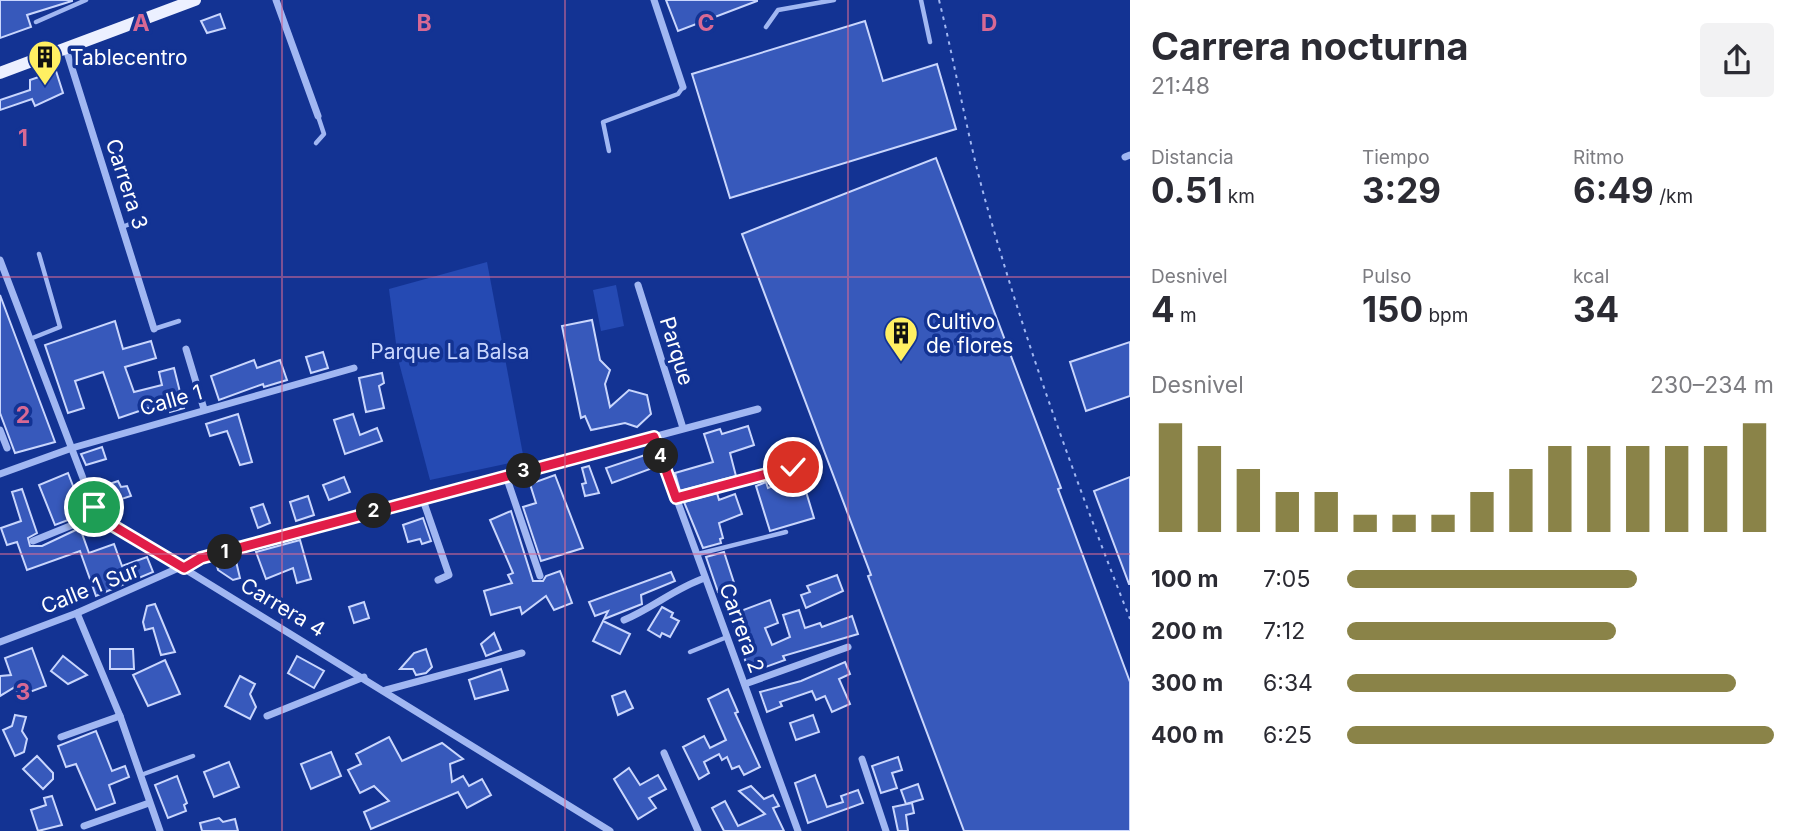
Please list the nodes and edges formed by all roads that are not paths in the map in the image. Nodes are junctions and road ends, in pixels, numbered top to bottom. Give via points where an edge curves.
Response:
1 (86, 0) edge
2 (195, 0) edge
3 (276, 0) edge
4 (654, 0) edge
5 (834, 0) edge
6 (921, 0) edge
7 (171, 4) edge
8 (36, 22) dead end
9 (766, 27) dead end
10 (930, 42) dead end
11 (66, 49) junction
12 (0, 73) edge
13 (683, 87) joint
14 (318, 116) joint
15 (316, 143) dead end
16 (610, 151) dead end
17 (146, 218) dead end
18 (122, 226) junction
19 (39, 254) dead end
20 (0, 260) edge
21 (638, 285) dead end
22 (179, 321) dead end
23 (154, 329) joint
24 (30, 339) junction
25 (186, 349) dead end
26 (354, 368) dead end
27 (204, 409) junction
28 (758, 409) dead end
29 (683, 428) junction
30 (0, 429) edge
31 (654, 437) junction
32 (7, 448) dead end
33 (72, 448) junction
34 (793, 467) dead end
35 (0, 474) edge
36 (506, 476) junction
37 (422, 497) junction
38 (676, 498) junction
39 (97, 515) junction
40 (786, 532) dead end
41 (33, 541) dead end
42 (697, 554) junction
43 (184, 568) junction
44 (540, 576) dead end
45 (705, 578) junction
46 (438, 580) dead end
47 (77, 613) junction
48 (624, 620) dead end
49 (727, 637) junction
50 (0, 642) edge
51 (848, 647) dead end
52 (690, 652) dead end
53 (522, 653) dead end
54 (364, 677) junction
55 (745, 684) junction
56 (385, 690) junction
57 (120, 716) junction
58 (267, 716) dead end
59 (61, 737) dead end
60 (664, 753) dead end
61 (193, 756) dead end
62 (862, 759) dead end
63 (141, 775) junction
64 (149, 803) junction
65 (84, 826) dead end
66 (160, 831) edge
67 (610, 831) edge
68 (698, 831) edge
69 (798, 831) edge
70 (886, 831) edge

1 - 8 lane
2 - 7 main road
3 - 14 street
4 - 13 street
5 - 9 lane via 778,10
6 - 10 lane
7 - 11 main road
11 - 12 main road
11 - 18 street, Carrera 3
13 - 16 lane via 678,94 603,122
14 - 15 lane via 324,134
17 - 18 lane
18 - 23 street, Carrera 3
19 - 24 lane via 60,327
20 - 24 street
21 - 29 street, Parque
22 - 23 lane
24 - 33 street
25 - 27 street
26 - 27 street, Calle 1
27 - 33 street, Calle 1
28 - 29 street, Calle 1 Sur
29 - 31 street, Calle 1 Sur
30 - 32 street
31 - 36 street, Calle 1 Sur
31 - 38 street, Carrera 2
33 - 35 street, Calle 1
33 - 39 street
34 - 38 street
36 - 37 street, Calle 1 Sur
36 - 44 street
37 - 43 street, Calle 1 Sur via 201,558
37 - 46 street via 449,575
38 - 42 street, Carrera 2
39 - 41 street
39 - 43 street, Carrera 4
40 - 42 lane
42 - 45 street, Carrera 2
43 - 47 street, Calle 1 Sur
43 - 54 street, Carrera 4
45 - 48 street
45 - 49 street, Carrera 2
47 - 50 street, Calle 1 Sur
47 - 57 street
49 - 52 lane
49 - 55 street, Carrera 2
51 - 55 street
53 - 56 street
54 - 56 street, Carrera 4
54 - 58 street
55 - 69 street, Carrera 2
56 - 67 street, Carrera 4
57 - 59 street
57 - 63 street
60 - 68 street
61 - 63 lane
62 - 70 street
63 - 64 street
64 - 65 street
64 - 66 street

